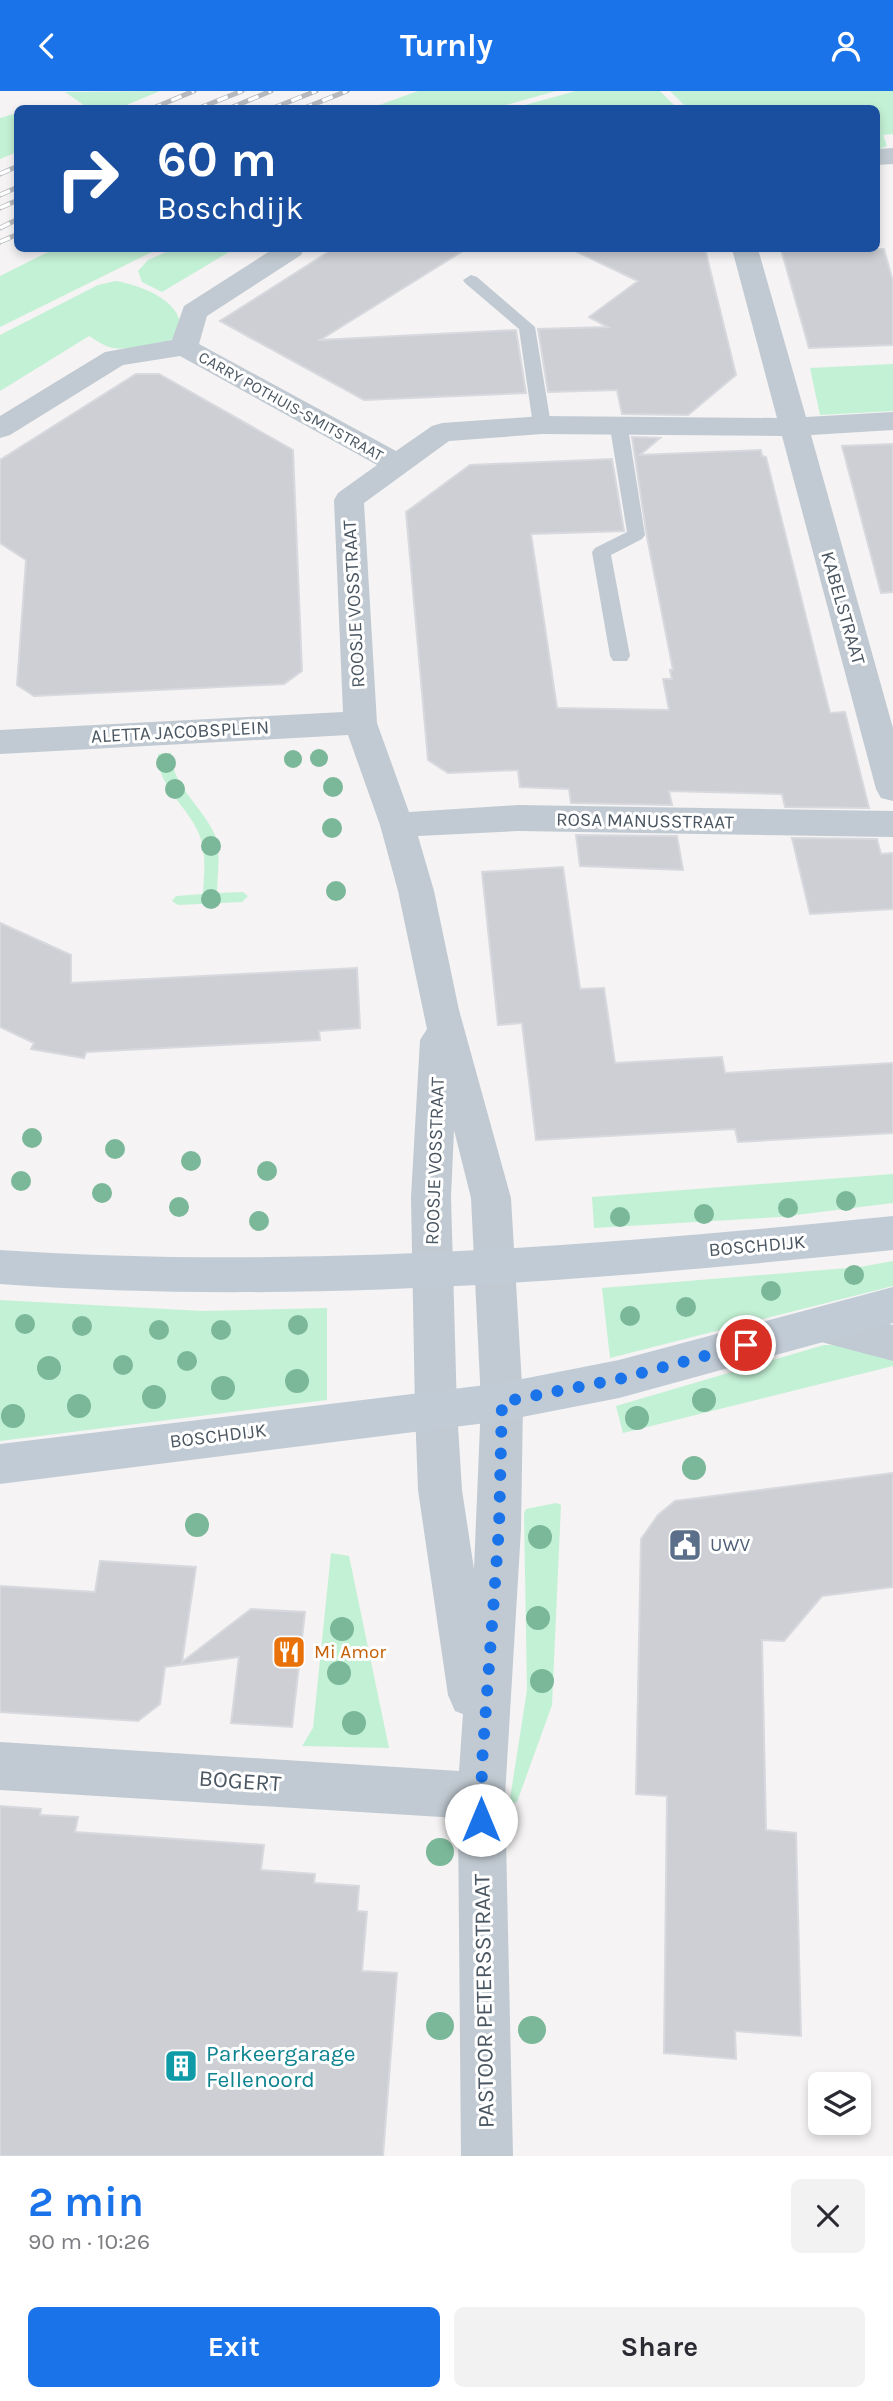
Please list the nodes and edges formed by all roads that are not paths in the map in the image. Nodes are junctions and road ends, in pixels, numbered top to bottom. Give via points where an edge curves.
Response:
1 (286, 252) edge
2 (746, 252) edge
3 (471, 280) dead end
4 (184, 348) junction
5 (893, 421) edge
6 (542, 425) junction
7 (792, 427) junction
8 (619, 428) junction
9 (0, 429) edge
10 (397, 464) junction
11 (620, 656) dead end
12 (360, 723) junction
13 (0, 742) edge
14 (893, 789) edge
15 (893, 824) edge
16 (397, 825) junction
17 (441, 1010) junction
18 (893, 1233) edge
19 (494, 1266) junction
20 (0, 1267) edge
21 (433, 1269) junction
22 (893, 1305) edge
23 (821, 1325) junction
24 (893, 1343) edge
25 (502, 1402) junction
26 (436, 1410) junction
27 (0, 1464) edge
28 (0, 1766) edge
29 (481, 1779) junction
30 (487, 2156) edge

1 - 4 street via 194,312
2 - 7 street, KABELSTRAAT
3 - 6 lane via 527,327
4 - 9 street via 115,358
4 - 10 street, CARRY POTHUIS-SMITSTRAAT
5 - 7 street, ROOSJE VOSSTRAAT
6 - 8 street, ROOSJE VOSSTRAAT
6 - 10 street, ROOSJE VOSSTRAAT via 442,432
7 - 8 street, ROOSJE VOSSTRAAT
7 - 14 street, KABELSTRAAT
8 - 11 lane via 636,535 601,552
10 - 12 street, ROOSJE VOSSTRAAT via 349,500
12 - 13 street, ALETTA JACOBSPLEIN
12 - 16 street, ROOSJE VOSSTRAAT
15 - 16 street, ROSA MANUSSTRAAT via 518,818
16 - 17 street, ROOSJE VOSSTRAAT
17 - 19 street, ROOSJE VOSSTRAAT via 491,1198
17 - 21 street, ROOSJE VOSSTRAAT via 430,1197
18 - 19 main road, BOSCHDIJK
19 - 21 main road, BOSCHDIJK
19 - 25 street
20 - 21 main road, BOSCHDIJK via 251,1276
21 - 26 street
22 - 23 main road, BOSCHDIJK
23 - 24 street, BOSCHDIJK
23 - 25 main road, BOSCHDIJK via 619,1379
25 - 26 main road, BOSCHDIJK
25 - 29 street, PASTOOR PETERSSTRAAT via 499,1528
26 - 27 main road, BOSCHDIJK
26 - 29 street, PASTOOR PETERSSTRAAT via 442,1510
28 - 29 street, BOGERT
29 - 30 street, PASTOOR PETERSSTRAAT

